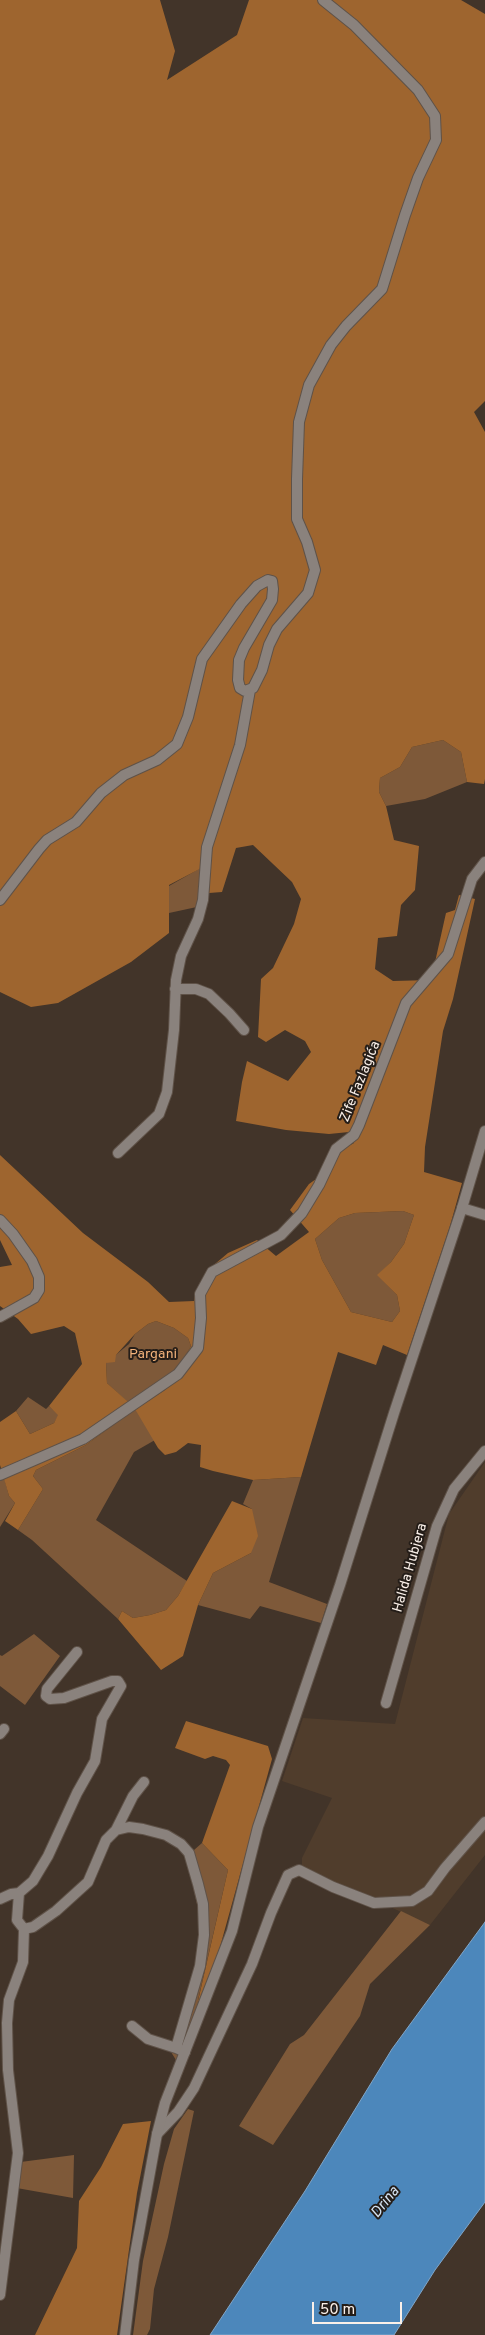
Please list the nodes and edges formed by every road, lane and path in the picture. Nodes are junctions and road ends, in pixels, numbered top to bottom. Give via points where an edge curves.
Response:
1 (323, 0) edge
2 (250, 690) junction
3 (485, 862) edge
4 (0, 900) edge
5 (175, 989) junction
6 (244, 1030) dead end
7 (485, 1132) edge
8 (118, 1153) dead end
9 (462, 1208) junction
10 (485, 1215) edge
11 (0, 1220) edge
12 (0, 1317) edge
13 (485, 1451) edge
14 (0, 1475) edge
15 (77, 1652) dead end
16 (386, 1703) dead end
17 (144, 1782) dead end
18 (485, 1822) edge
19 (116, 1830) junction
20 (19, 1893) junction
21 (0, 1899) edge
22 (24, 1929) junction
23 (132, 2026) dead end
24 (181, 2050) junction
25 (156, 2134) junction
26 (0, 2295) edge
27 (125, 2335) edge

1 - 2 street via 354,25 418,90 436,116 436,140 404,215 382,289 336,338 309,385 299,422 297,519 315,570 308,593 277,628 262,670
2 - 4 street via 240,688 240,660 272,600 272,581 268,580 257,586 241,604 202,659 188,717 177,744 157,760 124,775 101,793 76,822 47,840
2 - 5 street via 240,745 207,847 200,909 181,956
3 - 14 street, Zife Fazlagića via 472,879 448,954 406,1002 354,1135 336,1148 302,1213 281,1235 212,1272 200,1294 198,1348 178,1374 83,1439
5 - 6 street via 196,989 209,994
5 - 8 street via 167,1092 159,1114
7 - 9 street
9 - 10 street
9 - 24 street via 335,1602 258,1827 232,1931
11 - 12 street via 32,1261 40,1277 39,1290 34,1298
13 - 16 street, Halida Hubjera via 454,1489 437,1526
15 - 20 street via 47,1689 46,1696 50,1699 64,1698 112,1681 118,1681 121,1686 102,1719 95,1761 34,1881
17 - 19 street
18 - 25 street via 428,1891 412,1901 374,1903 299,1870 288,1875 252,1964 194,2088 178,2112
19 - 22 street via 106,1840 88,1882 56,1911 33,1927
19 - 24 street via 129,1827 143,1829 166,1835 181,1844 189,1854 198,1884 203,1904 203,1950
20 - 21 street
20 - 22 street via 17,1920
22 - 26 street via 23,1962 9,2000 7,2023 8,2070 18,2153
23 - 24 street via 148,2039
24 - 25 street
25 - 27 street via 134,2260

